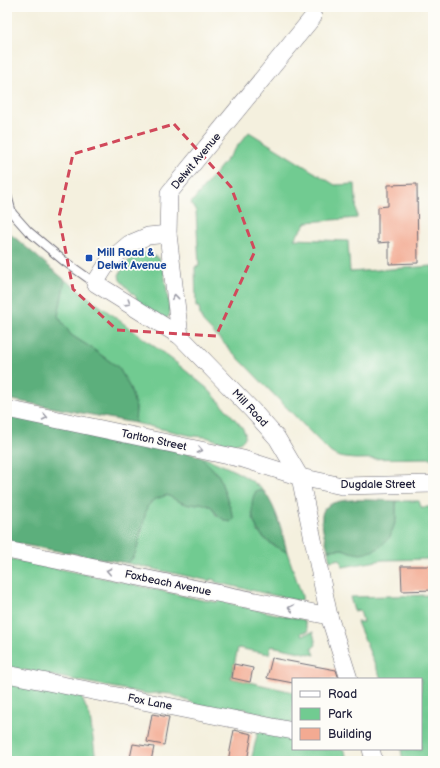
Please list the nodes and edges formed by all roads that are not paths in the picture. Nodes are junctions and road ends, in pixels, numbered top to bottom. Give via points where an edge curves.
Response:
1 (313, 17) dead end
2 (7, 195) edge
3 (9, 212) edge
4 (168, 234) junction
5 (95, 283) junction
6 (180, 336) junction
7 (7, 409) edge
8 (300, 477) junction
9 (433, 484) edge
10 (7, 550) edge
11 (329, 616) junction
12 (7, 674) edge
13 (349, 678) edge
14 (292, 731) edge
15 (371, 750) edge
16 (374, 761) edge

1 - 4 street, Delwit Avenue via 169,193
2 - 3 lane
3 - 5 lane via 58,256
4 - 5 street via 148,236 129,244 109,261
6 -> 4 street, Delwit Avenue
5 -> 6 street, Mill Road
6 - 8 street, Mill Road via 277,438
7 -> 8 street, Tarlton Street via 243,459
8 - 9 street, Dugdale Street via 342,486
8 - 11 street, Mill Road
11 -> 10 street, Foxbeach Avenue
11 - 13 street, Mill Road
12 - 14 street, Fox Lane
15 - 16 street

